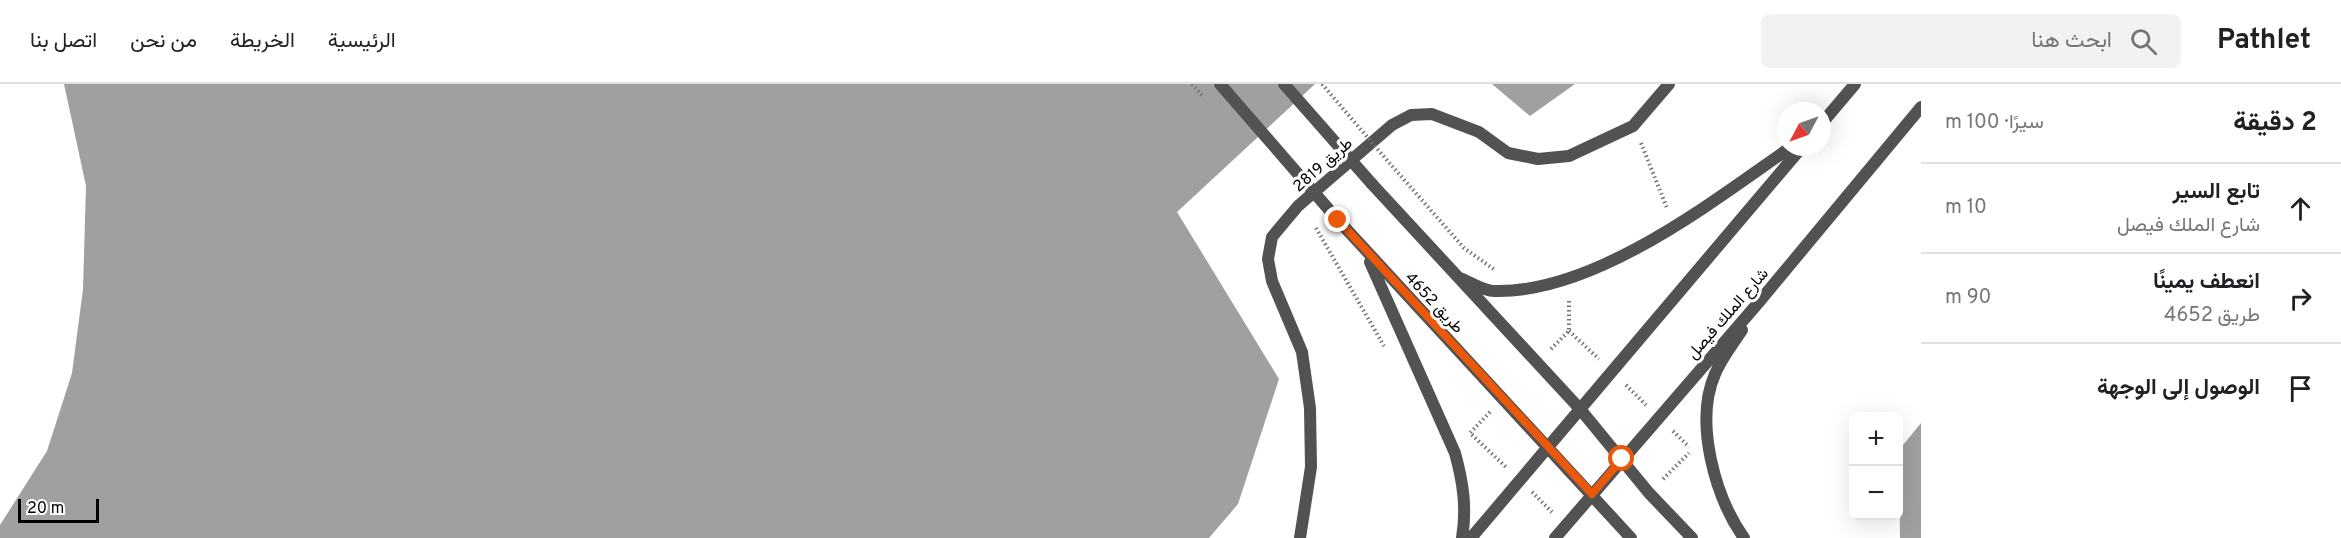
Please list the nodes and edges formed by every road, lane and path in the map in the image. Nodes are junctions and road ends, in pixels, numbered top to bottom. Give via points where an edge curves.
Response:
1 (1220, 84) edge
2 (1284, 84) edge
3 (1322, 84) edge
4 (1670, 84) edge
5 (1855, 84) edge
6 (1921, 107) edge
7 (1831, 112) edge
8 (1634, 126) junction
9 (1778, 156) edge
10 (1794, 156) edge
11 (1675, 228) junction
12 (1366, 253) junction
13 (1505, 271) dead end
14 (1456, 276) junction
15 (1570, 276) junction
16 (1759, 302) junction
17 (1569, 331) dead end
18 (1580, 409) junction
19 (1548, 447) junction
20 (1622, 459) junction
21 (1592, 494) junction
22 (1300, 538) edge
23 (1462, 538) edge
24 (1471, 538) edge
25 (1555, 538) edge
26 (1631, 538) edge
27 (1692, 538) edge
28 (1744, 538) edge

1 - 12 street, طريق 4652, bridge
2 - 14 street, طريق 4652, bridge
3 - 13 path, bridge via 1464,248 1494,270
4 - 8 street, طريق 2819
5 - 7 street
6 - 16 street, شارع الملك فيصل
8 - 11 path
8 - 22 street, طريق 2819 via 1569,156 1539,159 1508,153 1479,132 1432,114 1411,115 1392,125 1307,198 1272,237 1268,259 1272,281 1302,352 1310,408 1311,467
9 - 11 street
10 - 18 street
11 - 15 street via 1611,261
12 - 19 street, طريق 4652
12 - 23 street via 1455,453 1464,485 1466,518
14 - 15 street via 1492,291 1522,289
14 - 18 street, طريق 4652
15 - 17 path
16 - 20 street, شارع الملك فيصل
16 - 28 street via 1714,375 1707,415 1714,477
18 - 19 street
18 - 20 street, طريق 4652
19 - 21 street, طريق 4652
19 - 24 street
20 - 21 street, شارع الملك فيصل
20 - 27 street, طريق 4652
21 - 25 street, شارع الملك فيصل
21 - 26 street, طريق 4652

